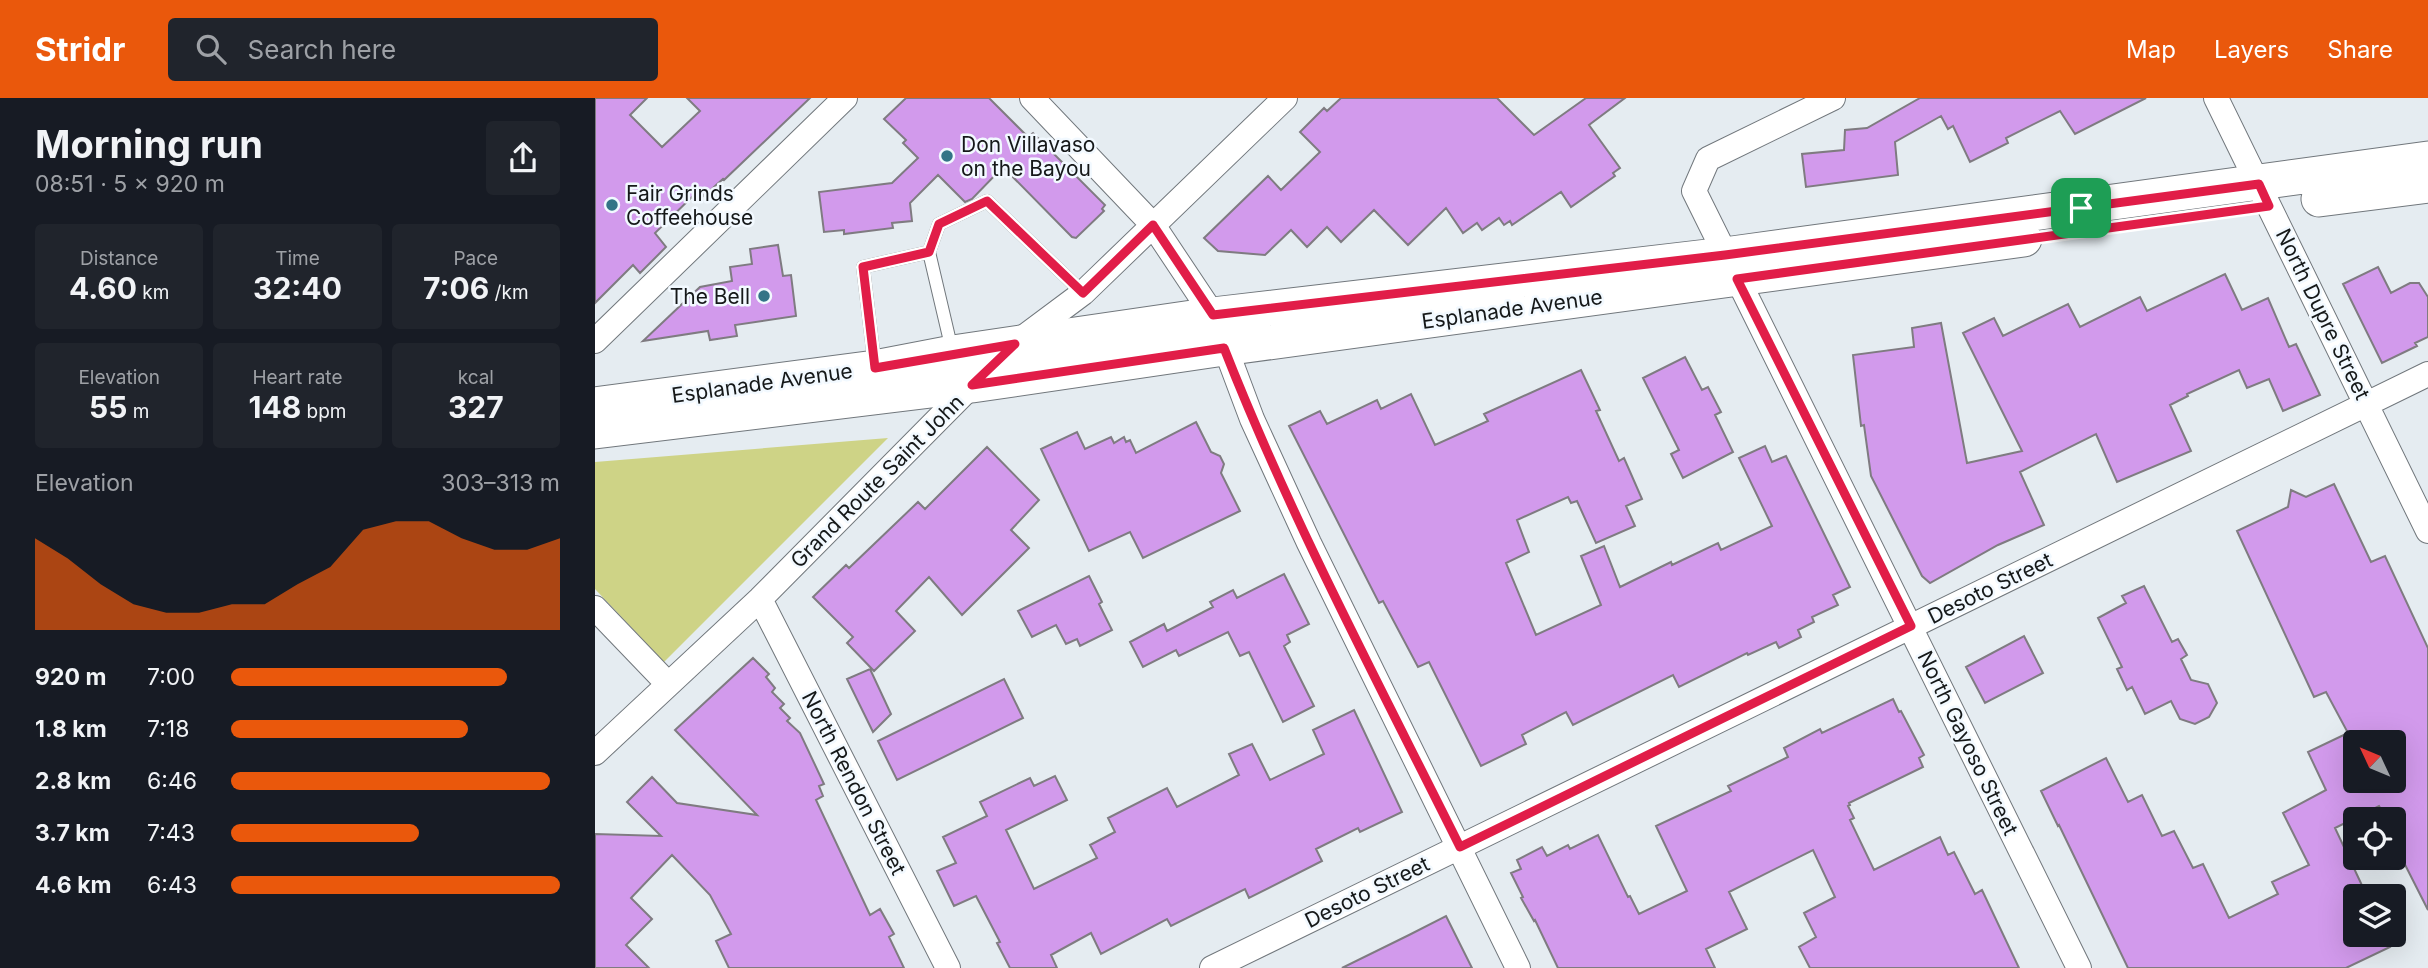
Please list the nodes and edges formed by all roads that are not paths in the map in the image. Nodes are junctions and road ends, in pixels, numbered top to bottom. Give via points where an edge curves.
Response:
1 (845, 98) edge
2 (1032, 98) edge
3 (1285, 98) edge
4 (1833, 98) edge
5 (2216, 98) edge
6 (2428, 159) edge
7 (2428, 185) edge
8 (2264, 195) junction
9 (1153, 225) junction
10 (929, 252) junction
11 (1731, 267) junction
12 (1083, 293) junction
13 (1213, 315) junction
14 (595, 341) edge
15 (1015, 344) junction
16 (1224, 348) junction
17 (953, 353) junction
18 (875, 368) junction
19 (2428, 373) edge
20 (972, 385) junction
21 (2367, 403) junction
22 (595, 405) edge
23 (595, 431) edge
24 (2428, 531) edge
25 (761, 598) junction
26 (595, 608) edge
27 (1911, 626) junction
28 (668, 684) junction
29 (595, 753) edge
30 (1460, 847) junction
31 (948, 968) edge
32 (1212, 968) edge
33 (1518, 968) edge
34 (2079, 968) edge

1 - 14 street
2 - 9 street
3 - 9 street, Grand Route Saint John
4 - 11 street, North Gayoso Street via 1708,159 1694,191
5 - 8 street, North Dupre Street
6 - 8 street, Esplanade Avenue
7 - 8 street, Esplanade Avenue
8 - 11 street, Esplanade Avenue
8 - 21 street, North Dupre Street
9 - 12 street, Grand Route Saint John
9 - 13 street
10 - 12 lane via 939,224 987,201
10 - 17 lane
10 - 18 lane via 863,267
11 - 13 street, Esplanade Avenue
11 - 16 street, Esplanade Avenue
11 - 27 street, North Gayoso Street
12 - 15 street, Grand Route Saint John
13 - 15 street, Esplanade Avenue
13 - 16 street
15 - 17 street, Esplanade Avenue
15 - 20 street, Grand Route Saint John
16 - 20 street, Esplanade Avenue
16 - 30 street via 1309,543
17 - 18 street, Esplanade Avenue
18 - 22 street, Esplanade Avenue
19 - 21 street, Desoto Street
20 - 23 street, Esplanade Avenue
20 - 25 street, Grand Route Saint John
21 - 24 street, North Dupre Street
21 - 27 street, Desoto Street
25 - 28 street, Grand Route Saint John
25 - 31 street, North Rendon Street
26 - 28 street
27 - 30 street, Desoto Street
27 - 34 street, North Gayoso Street
28 - 29 street, Grand Route Saint John
30 - 32 street, Desoto Street
30 - 33 street

